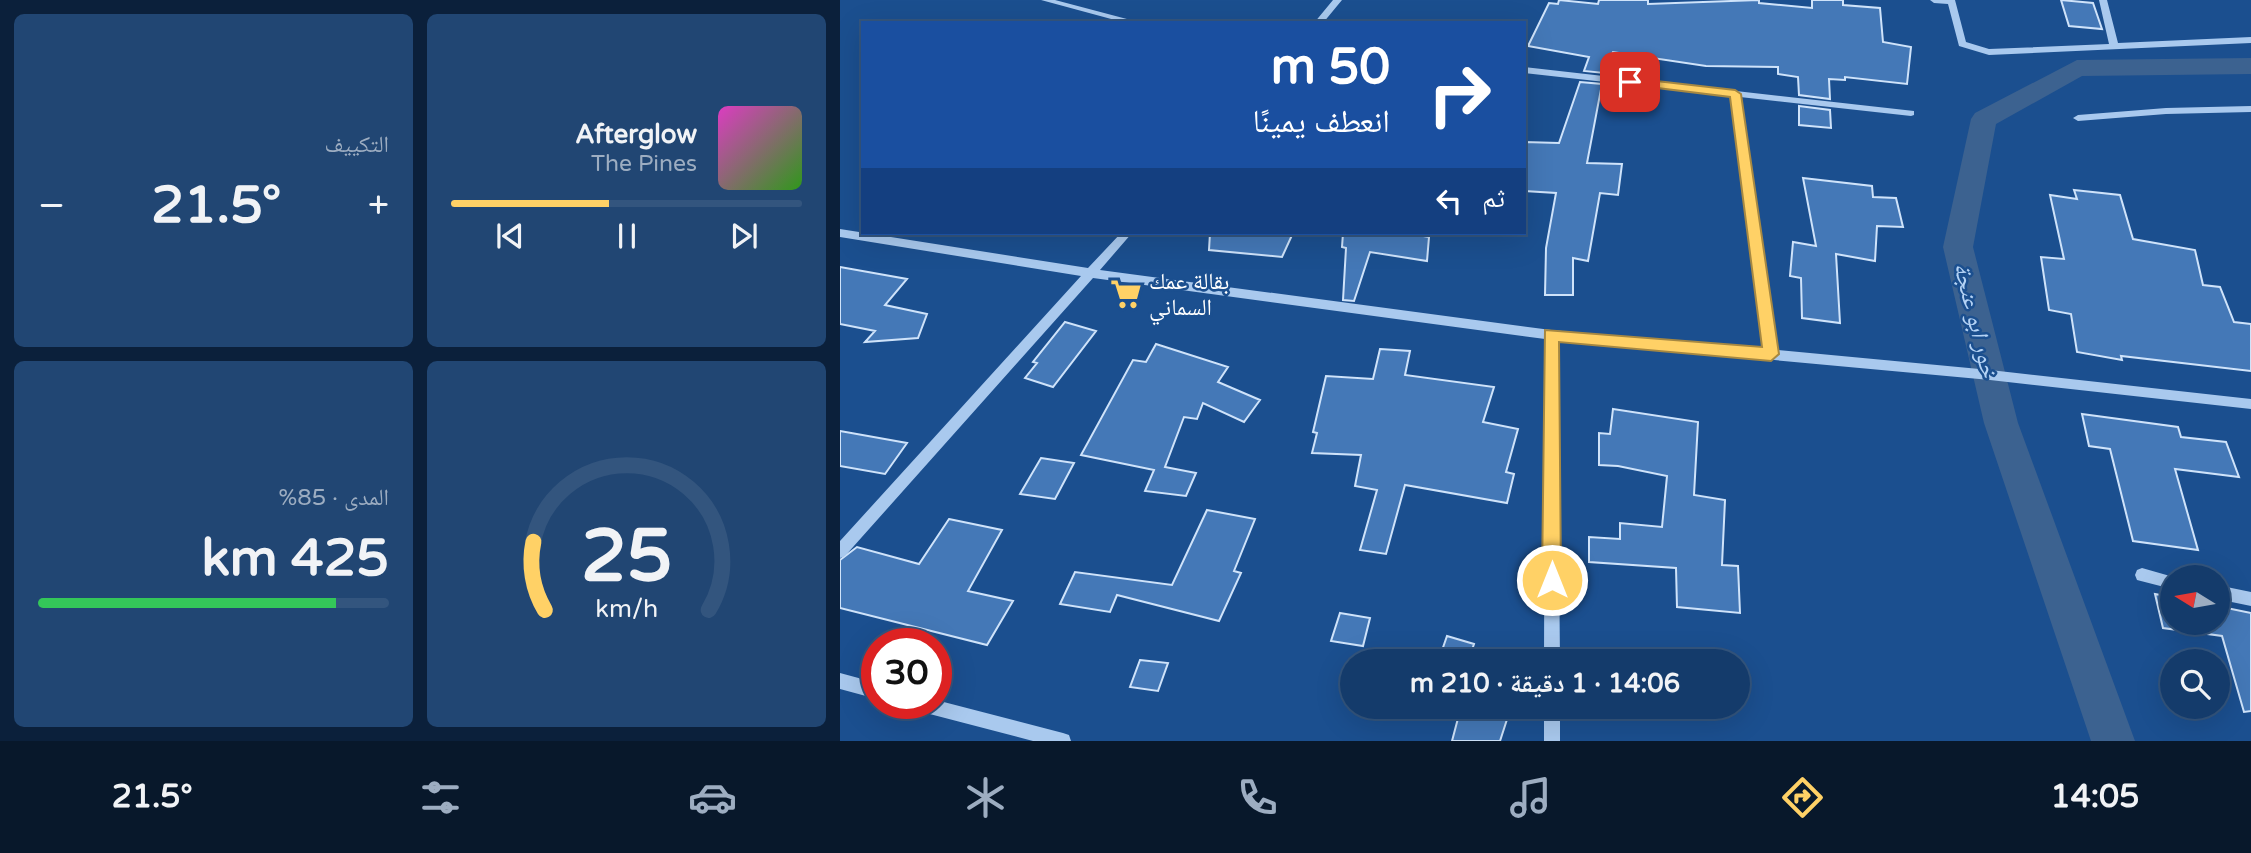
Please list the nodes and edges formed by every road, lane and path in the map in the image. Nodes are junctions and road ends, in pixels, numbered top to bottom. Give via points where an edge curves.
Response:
1 (1045, 0) edge
2 (1338, 0) edge
3 (1934, 0) edge
4 (2103, 0) edge
5 (1951, 1) edge
6 (1130, 21) edge
7 (1320, 21) edge
8 (2251, 40) edge
9 (2114, 46) junction
10 (1526, 70) edge
11 (1735, 94) junction
12 (2251, 109) edge
13 (1911, 113) dead end
14 (2078, 118) dead end
15 (840, 233) edge
16 (1125, 235) edge
17 (1090, 273) junction
18 (1551, 335) junction
19 (1771, 354) junction
20 (2251, 404) edge
21 (840, 551) edge
22 (2142, 575) dead end
23 (2160, 579) edge
24 (2230, 595) edge
25 (2251, 599) edge
26 (1552, 649) edge
27 (840, 681) edge
28 (861, 687) edge
29 (952, 712) edge
30 (1552, 719) edge
31 (1063, 741) edge
32 (1552, 741) edge

1 - 6 street
2 - 7 street
3 - 5 street
4 - 9 street
5 - 9 street via 1958,36 1969,48 1989,52
8 - 9 street
10 - 11 street
11 - 13 street
11 - 19 street
12 - 14 street
15 - 17 street
16 - 17 street
17 - 18 street
17 - 21 street
18 - 19 street
18 - 26 street
19 - 20 street
22 - 23 street
24 - 25 street
27 - 28 street
29 - 31 street
30 - 32 street

